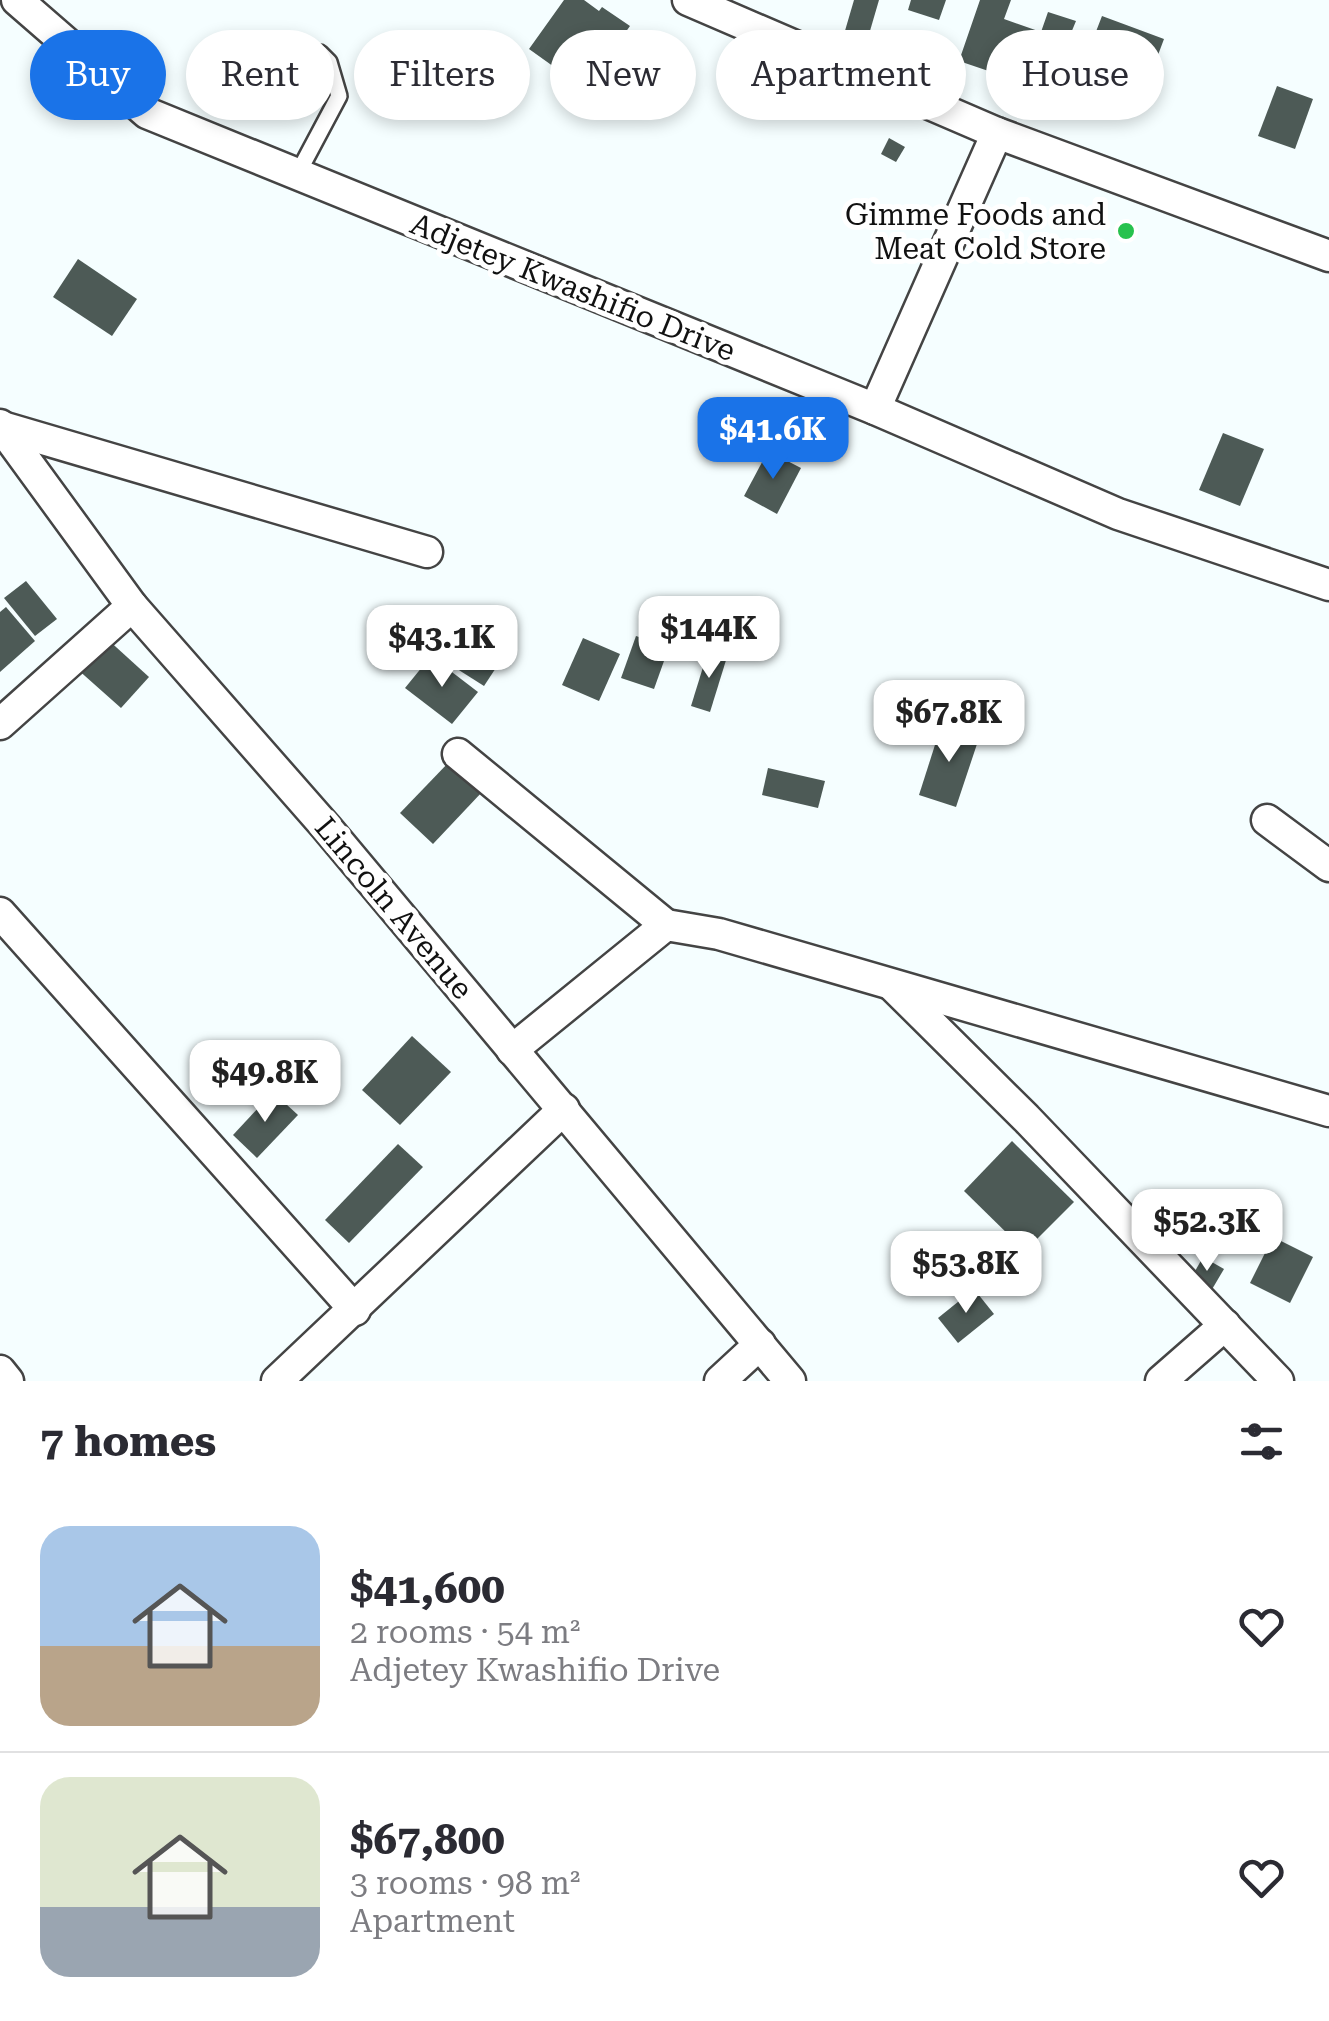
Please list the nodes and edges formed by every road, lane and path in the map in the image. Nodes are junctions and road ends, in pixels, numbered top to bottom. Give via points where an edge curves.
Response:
1 (16, 0) edge
2 (688, 0) edge
3 (334, 79) edge
4 (334, 105) edge
5 (326, 120) edge
6 (998, 133) junction
7 (297, 175) junction
8 (1329, 256) edge
9 (876, 409) junction
10 (1, 426) edge
11 (427, 552) dead end
12 (1329, 585) edge
13 (132, 606) junction
14 (0, 724) edge
15 (458, 754) dead end
16 (1268, 820) dead end
17 (1329, 866) edge
18 (0, 913) edge
19 (666, 926) junction
20 (891, 984) junction
21 (512, 1050) junction
22 (564, 1109) junction
23 (1329, 1111) edge
24 (355, 1310) junction
25 (1224, 1325) junction
26 (760, 1344) junction
27 (0, 1371) edge
28 (8, 1381) edge
29 (277, 1381) edge
30 (720, 1381) edge
31 (790, 1381) edge
32 (1162, 1381) edge
33 (1278, 1381) edge

1 - 7 street, Adjetey Kwashifio Drive via 148,114
2 - 6 street
3 - 4 lane
5 - 7 lane
6 - 8 street
6 - 9 street
7 - 9 street, Adjetey Kwashifio Drive
9 - 12 street, Adjetey Kwashifio Drive via 1118,514
10 - 11 street
10 - 13 street, Lincoln Avenue
13 - 14 street
13 - 21 street, Lincoln Avenue
15 - 19 street
16 - 17 street
18 - 24 street
19 - 20 street via 719,934
19 - 21 street
20 - 23 street
20 - 25 street
21 - 22 street, Lincoln Avenue
22 - 24 street
22 - 26 street, Lincoln Avenue
24 - 29 street
25 - 32 street
25 - 33 street
26 - 30 street
26 - 31 street, Lincoln Avenue
27 - 28 street

